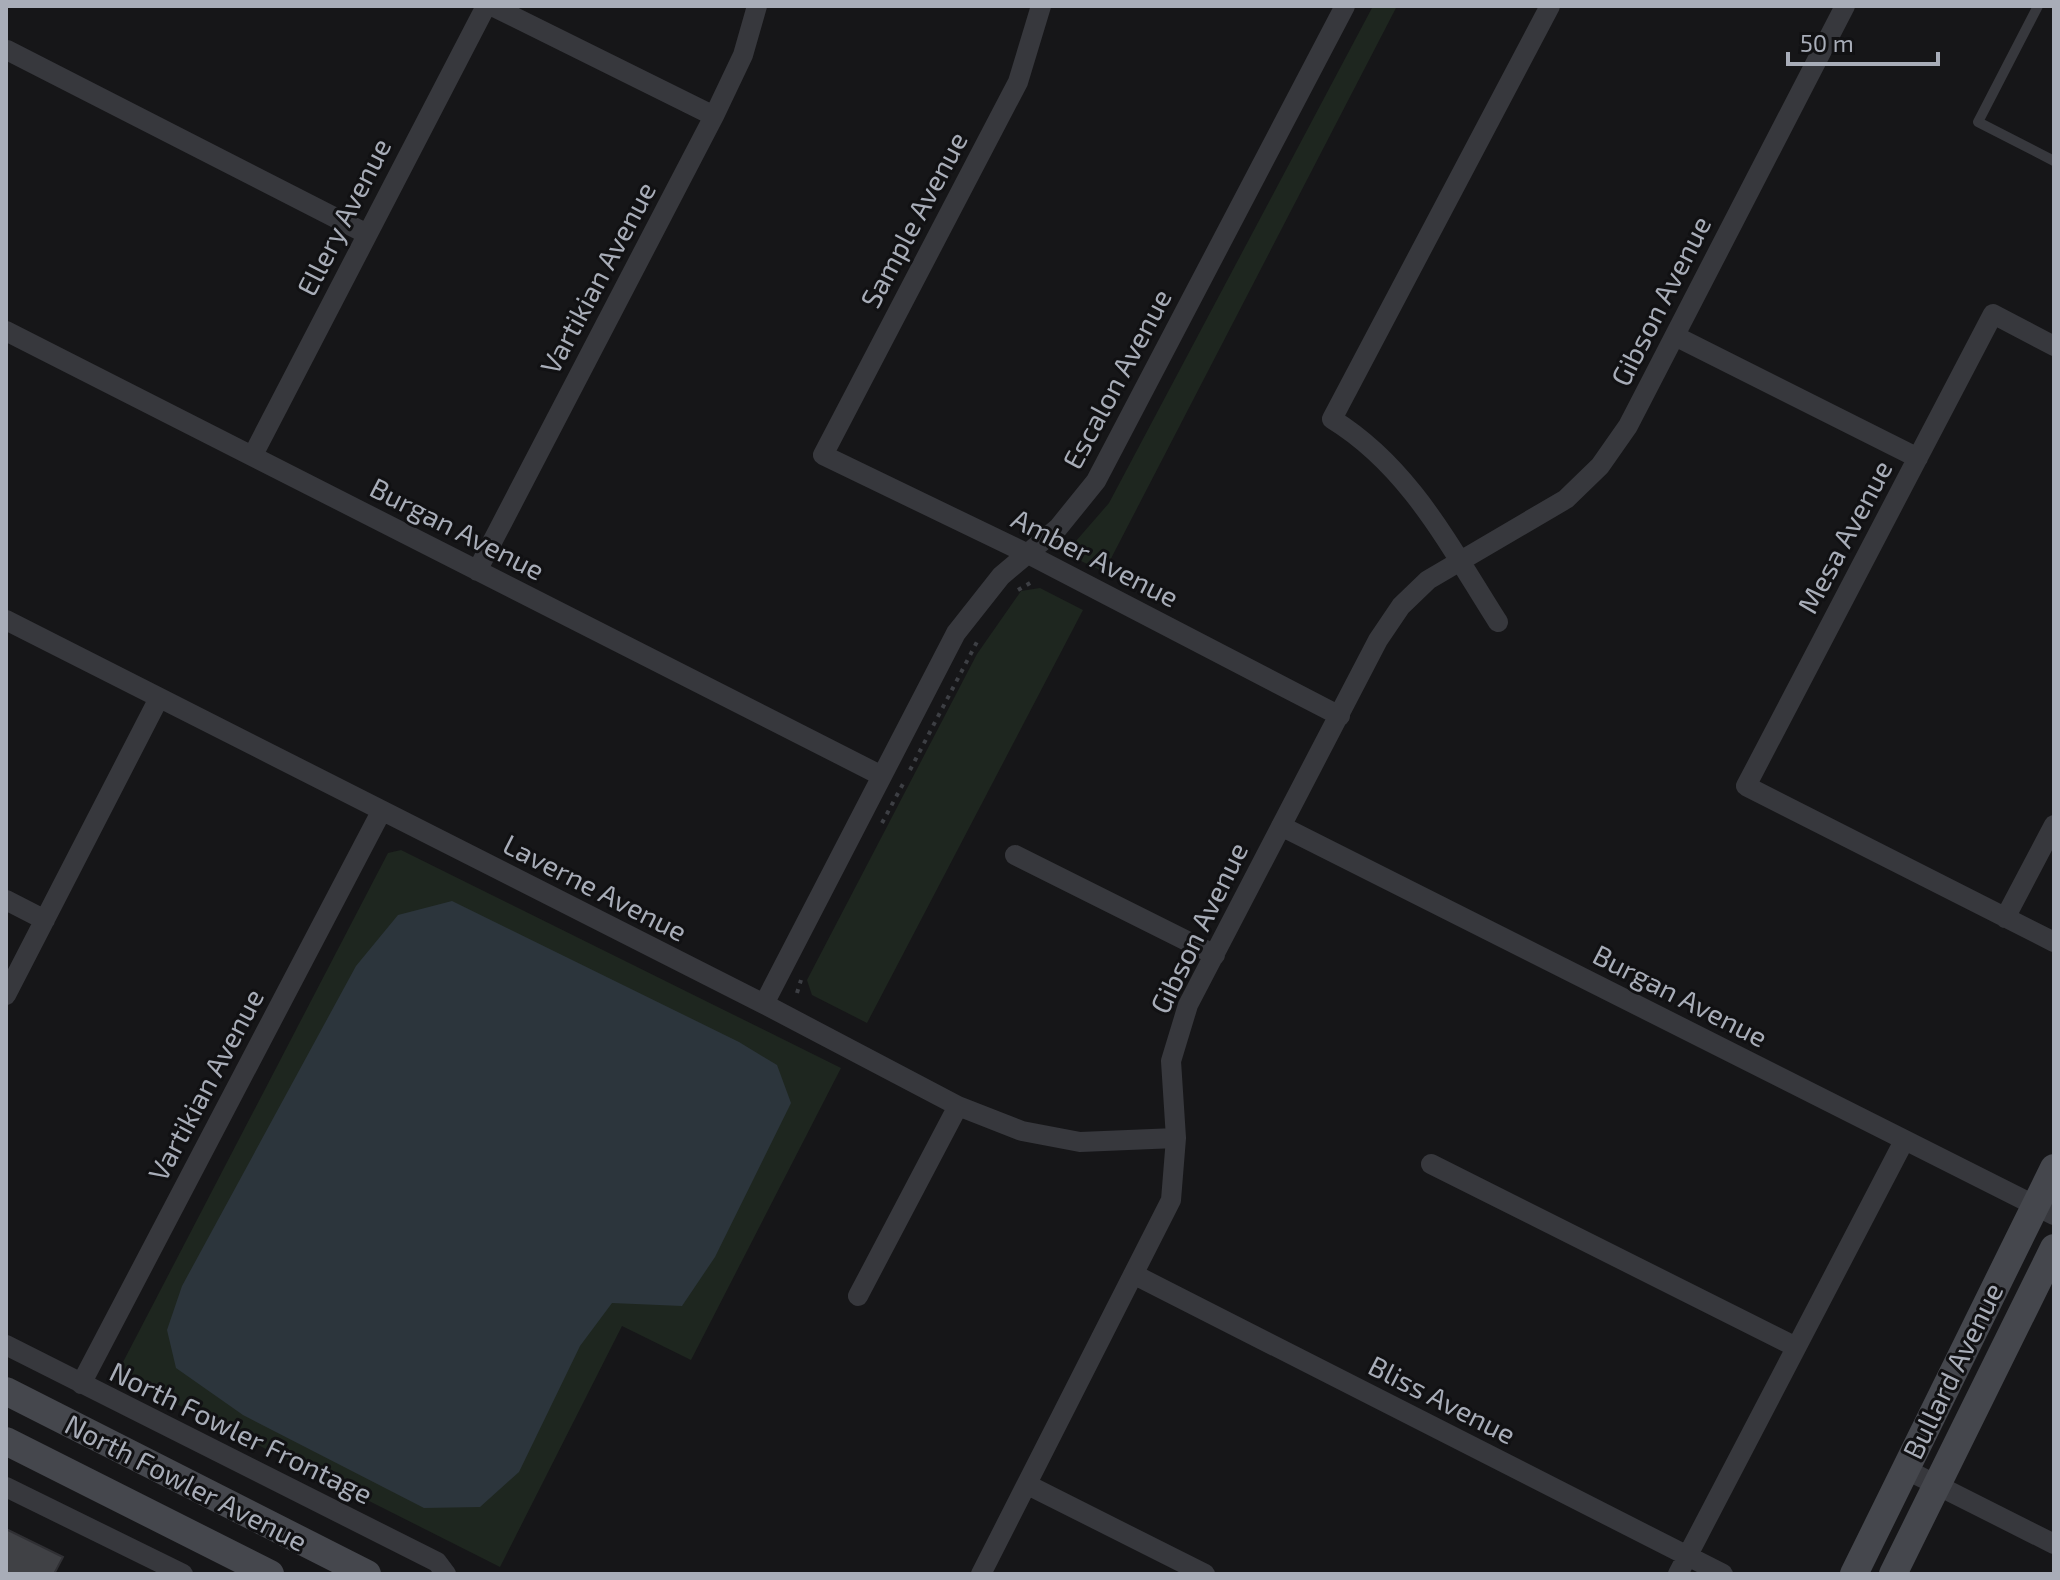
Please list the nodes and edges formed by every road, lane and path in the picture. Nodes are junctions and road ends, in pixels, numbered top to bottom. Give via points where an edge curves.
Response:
1 (489, 6) edge
2 (757, 6) edge
3 (1041, 6) edge
4 (1345, 6) edge
5 (1550, 6) edge
6 (1845, 6) edge
7 (2038, 6) edge
8 (7, 50) edge
9 (714, 116) junction
10 (2054, 161) edge
11 (367, 234) junction
12 (6, 331) edge
13 (1675, 336) junction
14 (2054, 346) edge
15 (253, 455) junction
16 (823, 455) joint
17 (1918, 458) junction
18 (1028, 554) junction
19 (1458, 560) junction
20 (477, 571) junction
21 (6, 620) edge
22 (1498, 622) dead end
23 (159, 698) junction
24 (1340, 716) junction
25 (882, 776) junction
26 (381, 812) junction
27 (2054, 825) edge
28 (1281, 826) junction
29 (1015, 855) dead end
30 (6, 900) edge
31 (2005, 918) junction
32 (45, 920) junction
33 (2054, 942) edge
34 (1215, 955) junction
35 (6, 995) edge
36 (764, 1004) junction
37 (958, 1106) junction
38 (1176, 1138) junction
39 (1904, 1141) junction
40 (1431, 1164) dead end
41 (2054, 1168) edge
42 (2044, 1210) edge
43 (2054, 1248) edge
44 (1135, 1275) junction
45 (858, 1296) dead end
46 (6, 1345) edge
47 (1796, 1347) junction
48 (81, 1384) junction
49 (6, 1391) edge
50 (6, 1441) edge
51 (1905, 1469) junction
52 (1028, 1485) junction
53 (1937, 1485) junction
54 (6, 1487) edge
55 (2054, 1544) edge
56 (1682, 1565) edge
57 (172, 1571) edge
58 (270, 1574) edge
59 (367, 1574) edge
60 (446, 1574) edge
61 (981, 1574) edge
62 (1205, 1574) edge
63 (1723, 1574) edge
64 (1854, 1574) edge
65 (1893, 1574) edge

1 - 9 street
1 - 11 street, Ellery Avenue
2 - 9 street, Vartikian Avenue via 743,55
3 - 16 street, Sample Avenue via 1018,82
4 - 18 street, Escalon Avenue via 1096,481 1058,528
5 - 19 street via 1332,419 1387,459
6 - 13 street, Gibson Avenue
7 - 10 lane via 1978,122
8 - 11 street
9 - 20 street, Vartikian Avenue
11 - 15 street, Ellery Avenue
12 - 15 street, Burgan Avenue
13 - 17 street
13 - 19 street, Gibson Avenue via 1628,426 1600,466 1566,499
14 - 17 street, Mesa Avenue via 1993,314
15 - 20 street, Burgan Avenue
16 - 18 street, Amber Avenue
17 - 31 street, Mesa Avenue via 1746,786
18 - 24 street, Amber Avenue
18 - 25 street, Escalon Avenue via 986,593 956,633
19 - 22 street
19 - 24 street, Gibson Avenue via 1401,606
20 - 25 street, Burgan Avenue
21 - 23 street, Laverne Avenue
23 - 26 street, Laverne Avenue
23 - 32 street
24 - 28 street, Gibson Avenue
25 - 36 street, Escalon Avenue
26 - 36 street, Laverne Avenue
26 - 48 street, Vartikian Avenue
27 - 31 street
28 - 34 street, Gibson Avenue
28 - 39 street, Burgan Avenue
29 - 34 street
30 - 32 street
31 - 33 street
32 - 35 street
34 - 38 street, Gibson Avenue via 1188,1005 1171,1061
36 - 37 street, Laverne Avenue
37 - 38 street, Laverne Avenue via 1022,1131 1080,1142
37 - 45 street
38 - 44 street, Gibson Avenue via 1171,1200
39 - 42 street, Burgan Avenue
39 - 47 street
40 - 47 street
41 - 42 main road, Bullard Avenue
42 - 51 main road, Bullard Avenue
43 - 53 main road, Bullard Avenue
44 - 52 street, Gibson Avenue
44 - 56 street, Bliss Avenue
46 - 48 street, North Fowler Frontage
47 - 56 street
48 - 60 street, North Fowler Frontage via 437,1562
49 - 59 main road, North Fowler Avenue
50 - 58 main road, North Fowler Avenue
51 - 53 street
51 - 64 main road, Bullard Avenue
52 - 61 street, Gibson Avenue
52 - 62 street
53 - 55 street
53 - 65 main road, Bullard Avenue
54 - 57 street
56 - 63 street, Bliss Avenue

